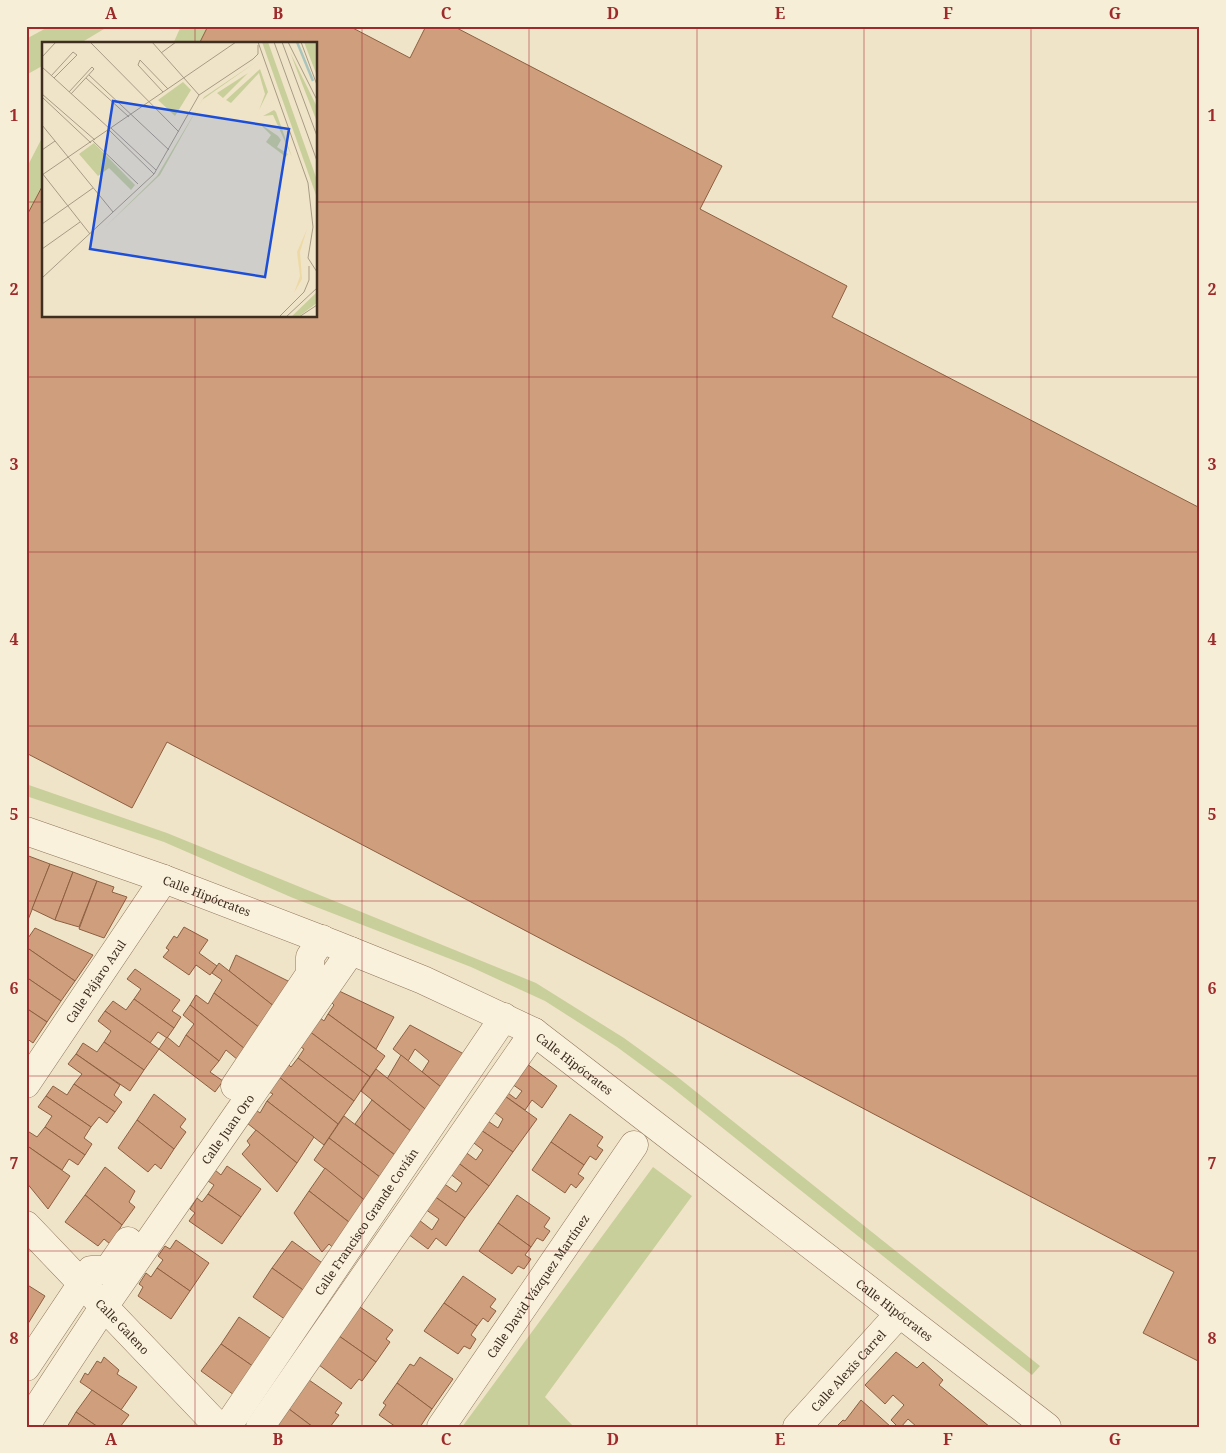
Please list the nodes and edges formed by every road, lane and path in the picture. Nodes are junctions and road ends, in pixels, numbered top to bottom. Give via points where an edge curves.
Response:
1 (26, 831) edge
2 (164, 880) junction
3 (322, 940) junction
4 (351, 951) junction
5 (504, 1017) junction
6 (534, 1032) junction
7 (26, 1084) edge
8 (634, 1145) dead end
9 (26, 1225) edge
10 (81, 1285) junction
11 (103, 1308) junction
12 (900, 1314) junction
13 (26, 1367) edge
14 (26, 1425) edge
15 (219, 1427) edge
16 (227, 1427) edge
17 (260, 1427) edge
18 (441, 1427) edge
19 (798, 1427) edge
20 (1046, 1427) edge

1 - 2 street, Calle Hipócrates
2 - 3 street, Calle Hipócrates
2 - 7 street, Calle Pájaro Azul
3 - 4 street, Calle Hipócrates
3 - 10 street, Calle Juan Oro via 310,957 310,974 120,1254 108,1270 91,1270
4 - 5 street, Calle Hipócrates
4 - 11 street, Calle Juan Oro
5 - 6 street, Calle Hipócrates
5 - 16 street, Calle Francisco Grande Covián
6 - 12 street, Calle Hipócrates
6 - 17 street
8 - 18 street, Calle David Vázquez Martínez
9 - 10 street, Calle Galeno
10 - 11 street, Calle Galeno
10 - 13 street
11 - 14 street, Calle Juan Oro
11 - 15 street, Calle Galeno
12 - 19 street, Calle Alexis Carrel
12 - 20 street, Calle Hipócrates

